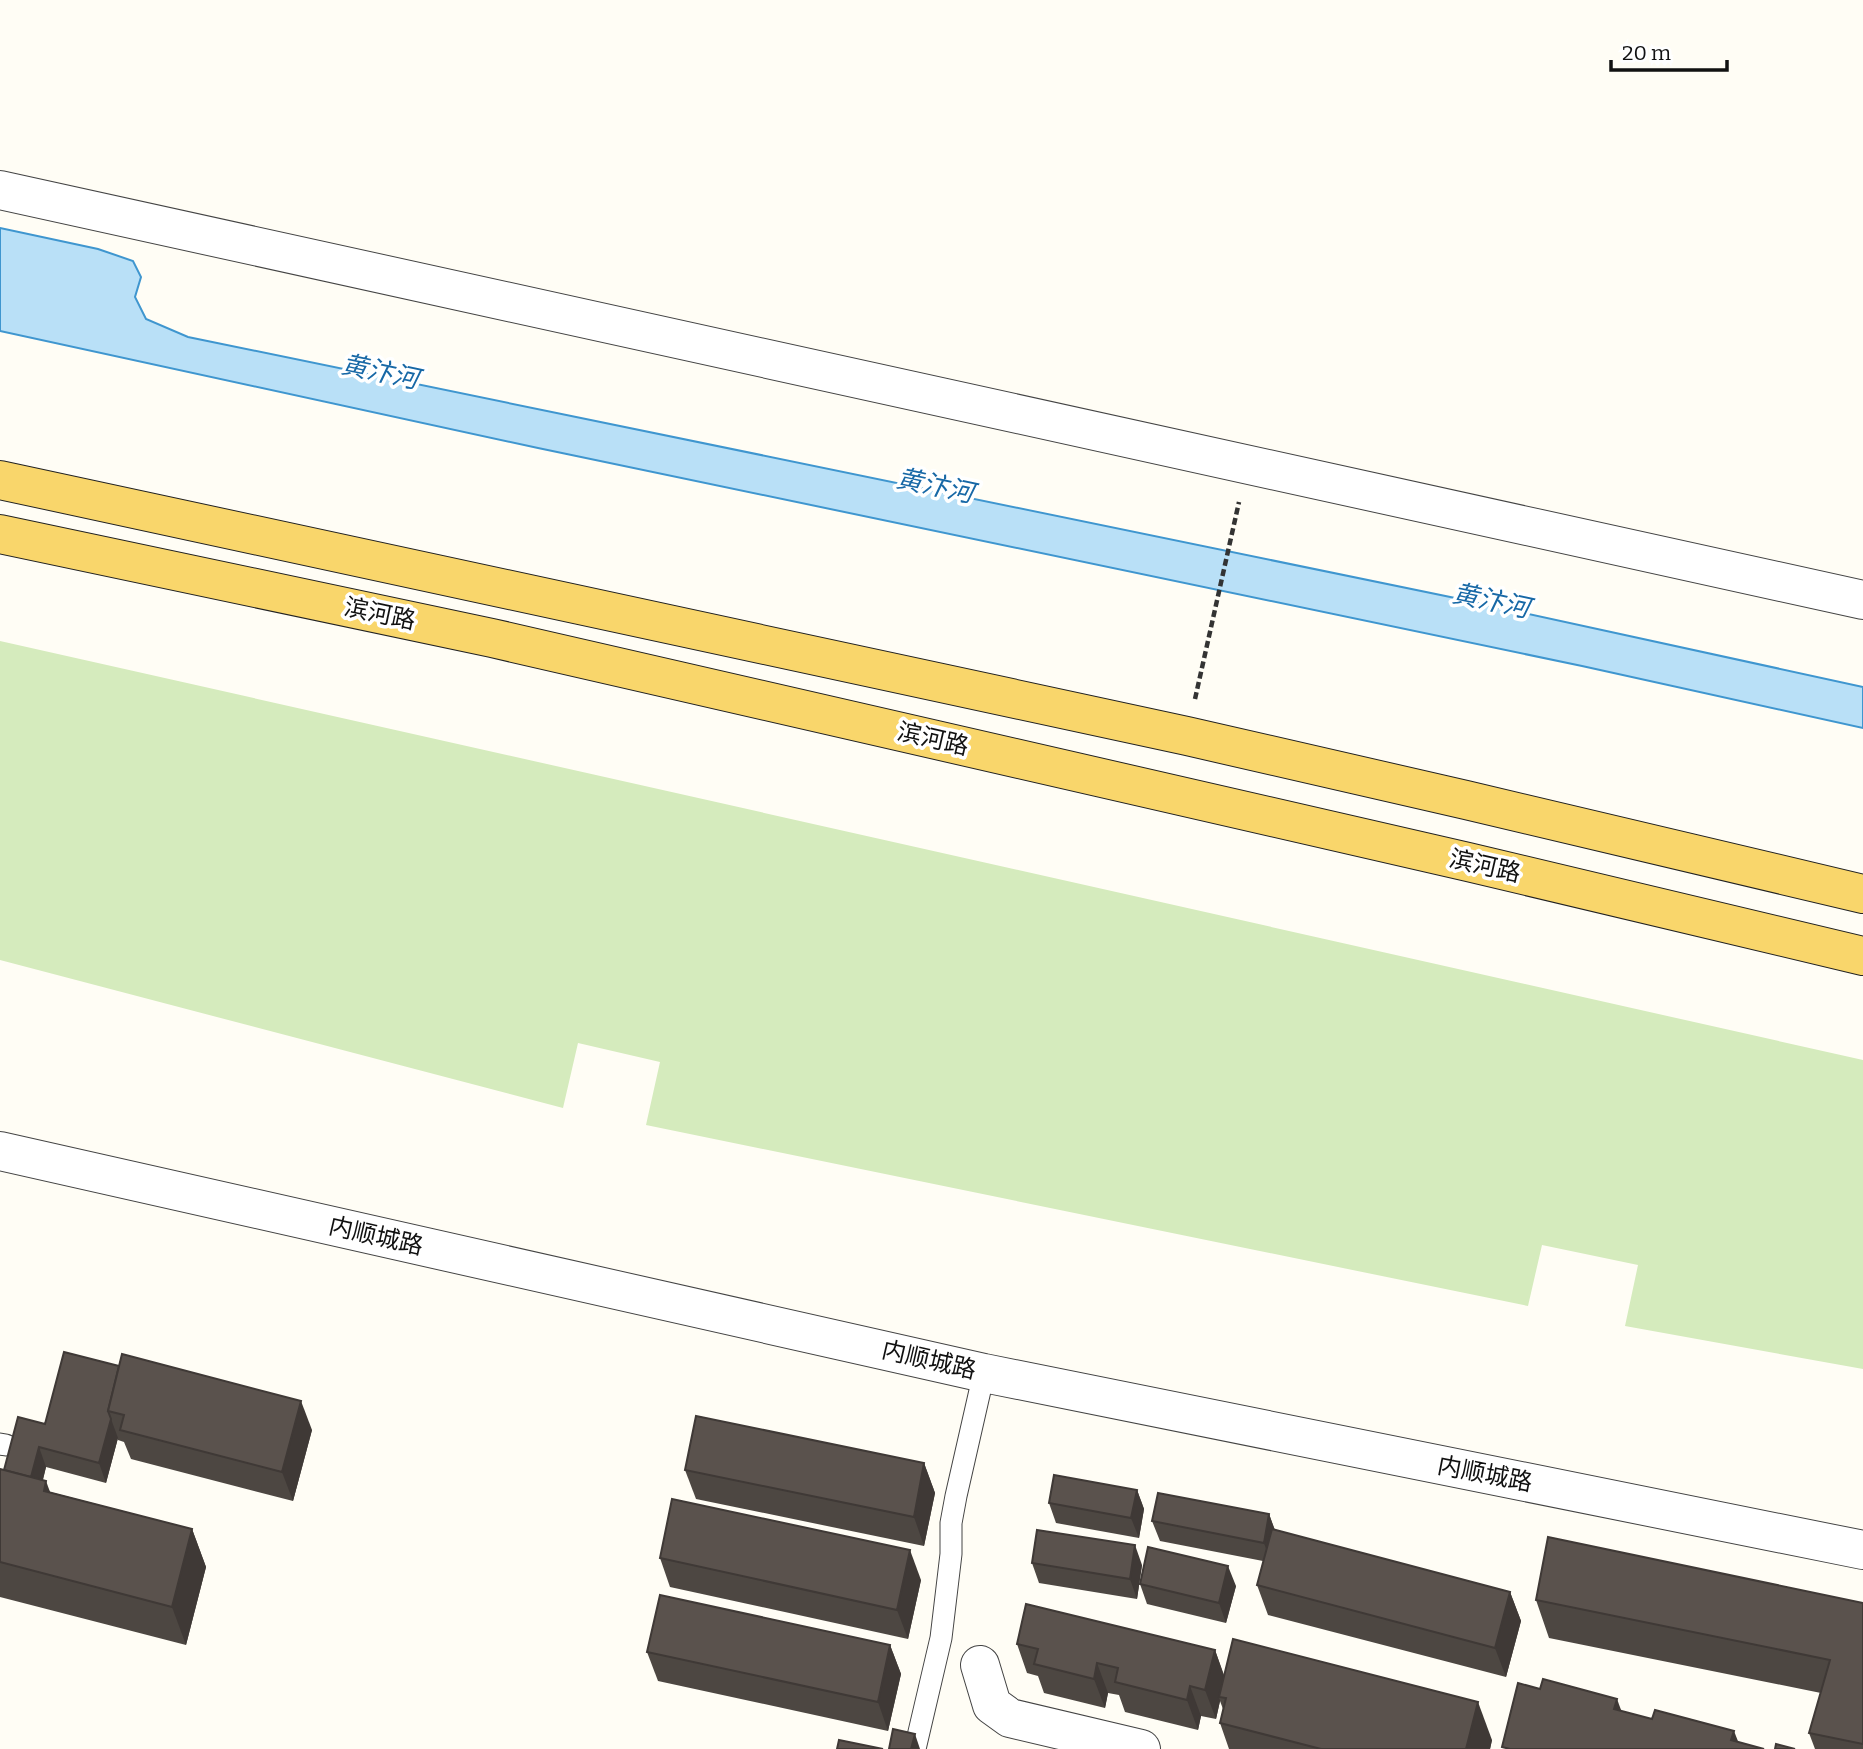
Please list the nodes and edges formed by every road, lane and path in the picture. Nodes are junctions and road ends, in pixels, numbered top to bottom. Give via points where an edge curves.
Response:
1 (0, 190) edge
2 (1248, 464) junction
3 (0, 480) edge
4 (0, 534) edge
5 (1863, 600) edge
6 (1187, 736) junction
7 (1863, 894) edge
8 (1863, 956) edge
9 (0, 1151) edge
10 (984, 1373) junction
11 (1863, 1550) edge
12 (980, 1665) dead end
13 (915, 1749) edge
14 (1141, 1749) edge

1 - 2 street
2 - 5 street
2 - 6 path
3 - 6 main road, 滨河路
4 - 8 main road, 滨河路 via 519,644
6 - 7 main road, 滨河路
9 - 10 street, 内顺城路
10 - 11 street, 内顺城路
10 - 13 lane via 951,1522 941,1638
12 - 14 street via 992,1705 1010,1718

